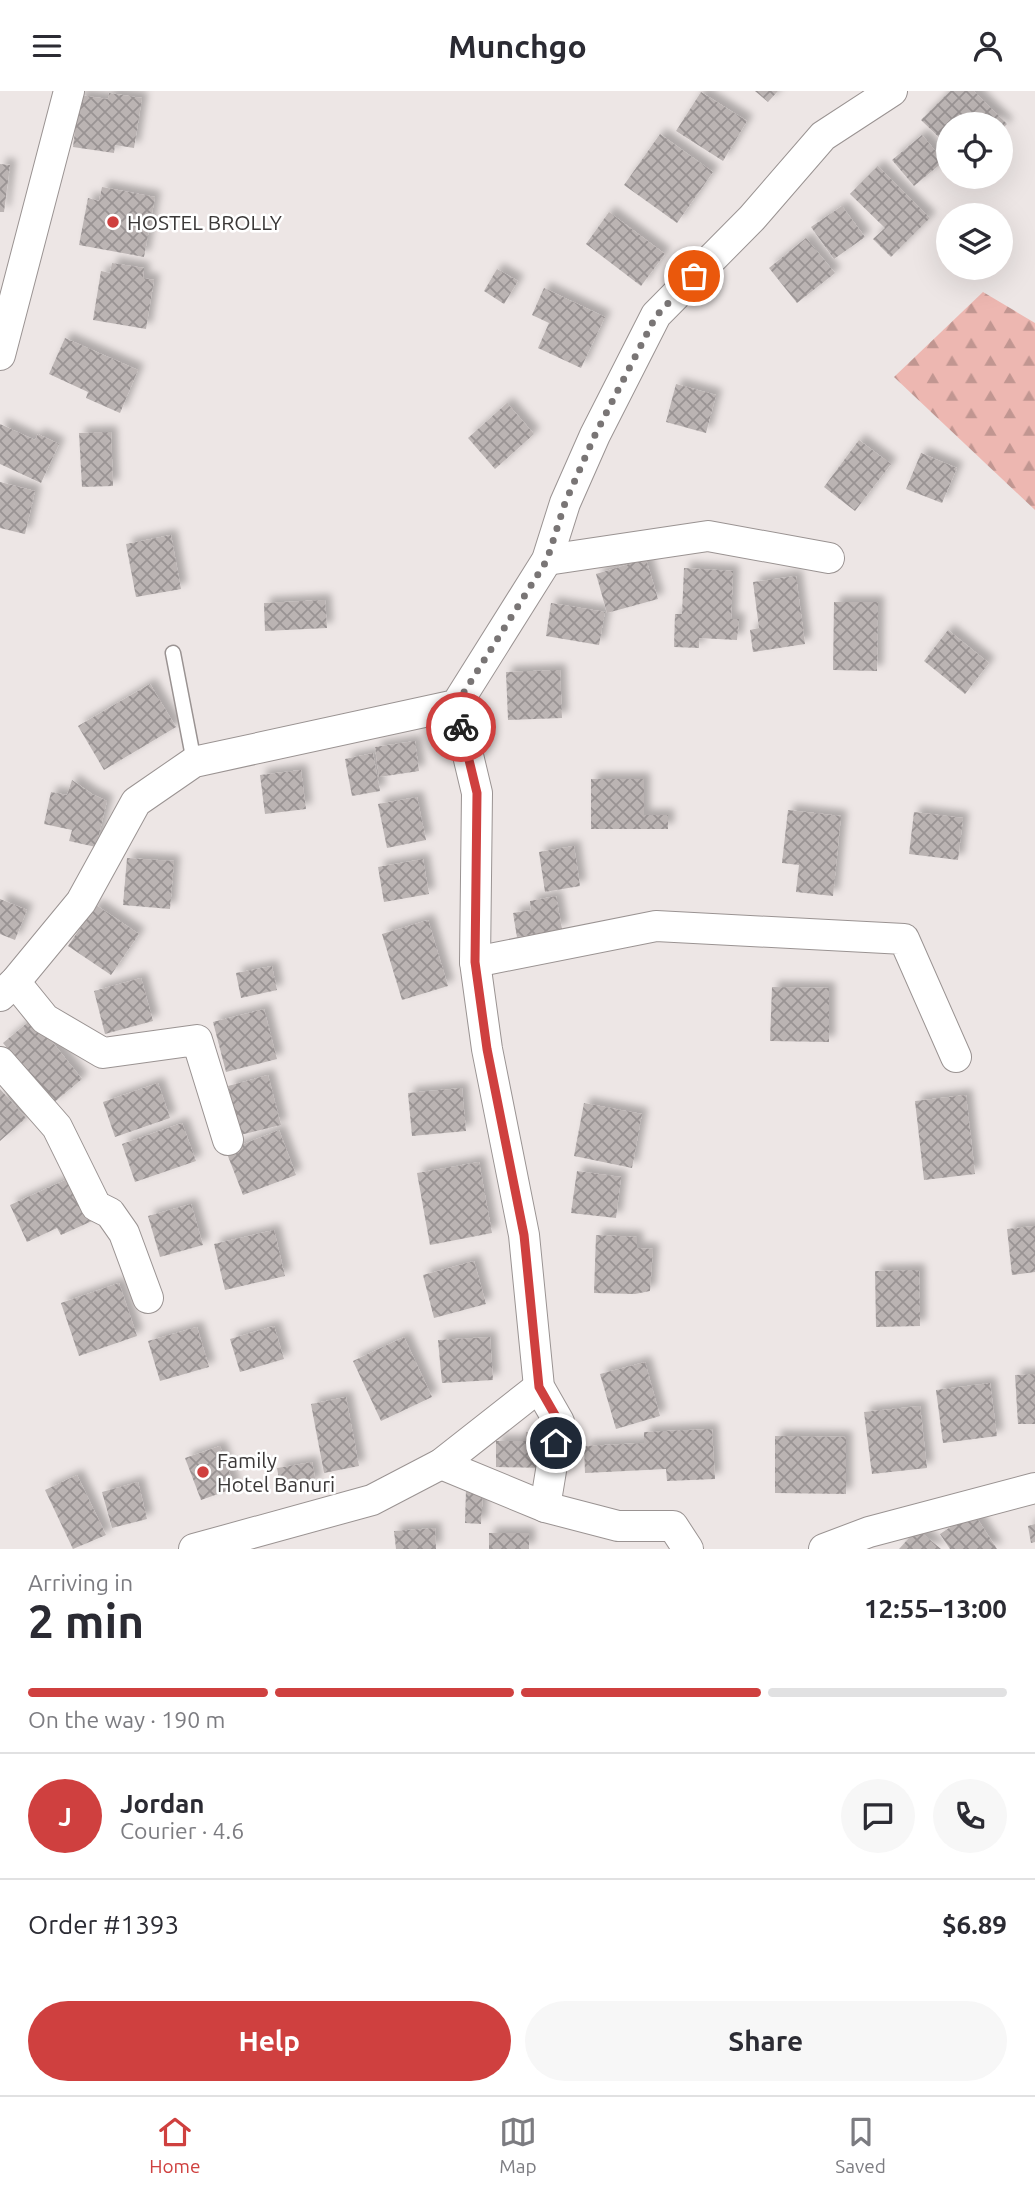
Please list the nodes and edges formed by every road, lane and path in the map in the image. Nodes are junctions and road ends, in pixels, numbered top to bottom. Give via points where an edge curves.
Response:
1 (69, 91) edge
2 (892, 91) edge
3 (0, 355) edge
4 (829, 558) dead end
5 (547, 560) junction
6 (173, 653) dead end
7 (456, 705) junction
8 (194, 762) junction
9 (475, 962) junction
10 (7, 989) edge
11 (956, 1057) dead end
12 (0, 1062) edge
13 (228, 1140) dead end
14 (148, 1298) dead end
15 (539, 1387) junction
16 (441, 1464) junction
17 (1035, 1488) edge
18 (545, 1507) junction
19 (194, 1549) edge
20 (688, 1549) edge
21 (824, 1549) edge

1 - 3 street
2 - 5 street via 823,136 752,218 656,316 595,435 565,503
4 - 5 street via 708,536
5 - 7 street
6 - 8 lane
7 - 8 street
7 - 9 street via 477,793
8 - 10 street via 136,802 81,902
9 - 11 street via 656,926 904,939
9 - 15 street via 487,1049 524,1235
10 - 13 street via 45,1019 103,1053 197,1040
12 - 14 street via 57,1127 96,1206 110,1213 124,1233
15 - 16 street
15 - 18 street via 559,1422
16 - 18 street
16 - 19 street via 372,1500
17 - 21 street via 869,1532
18 - 20 street via 618,1526 673,1525

